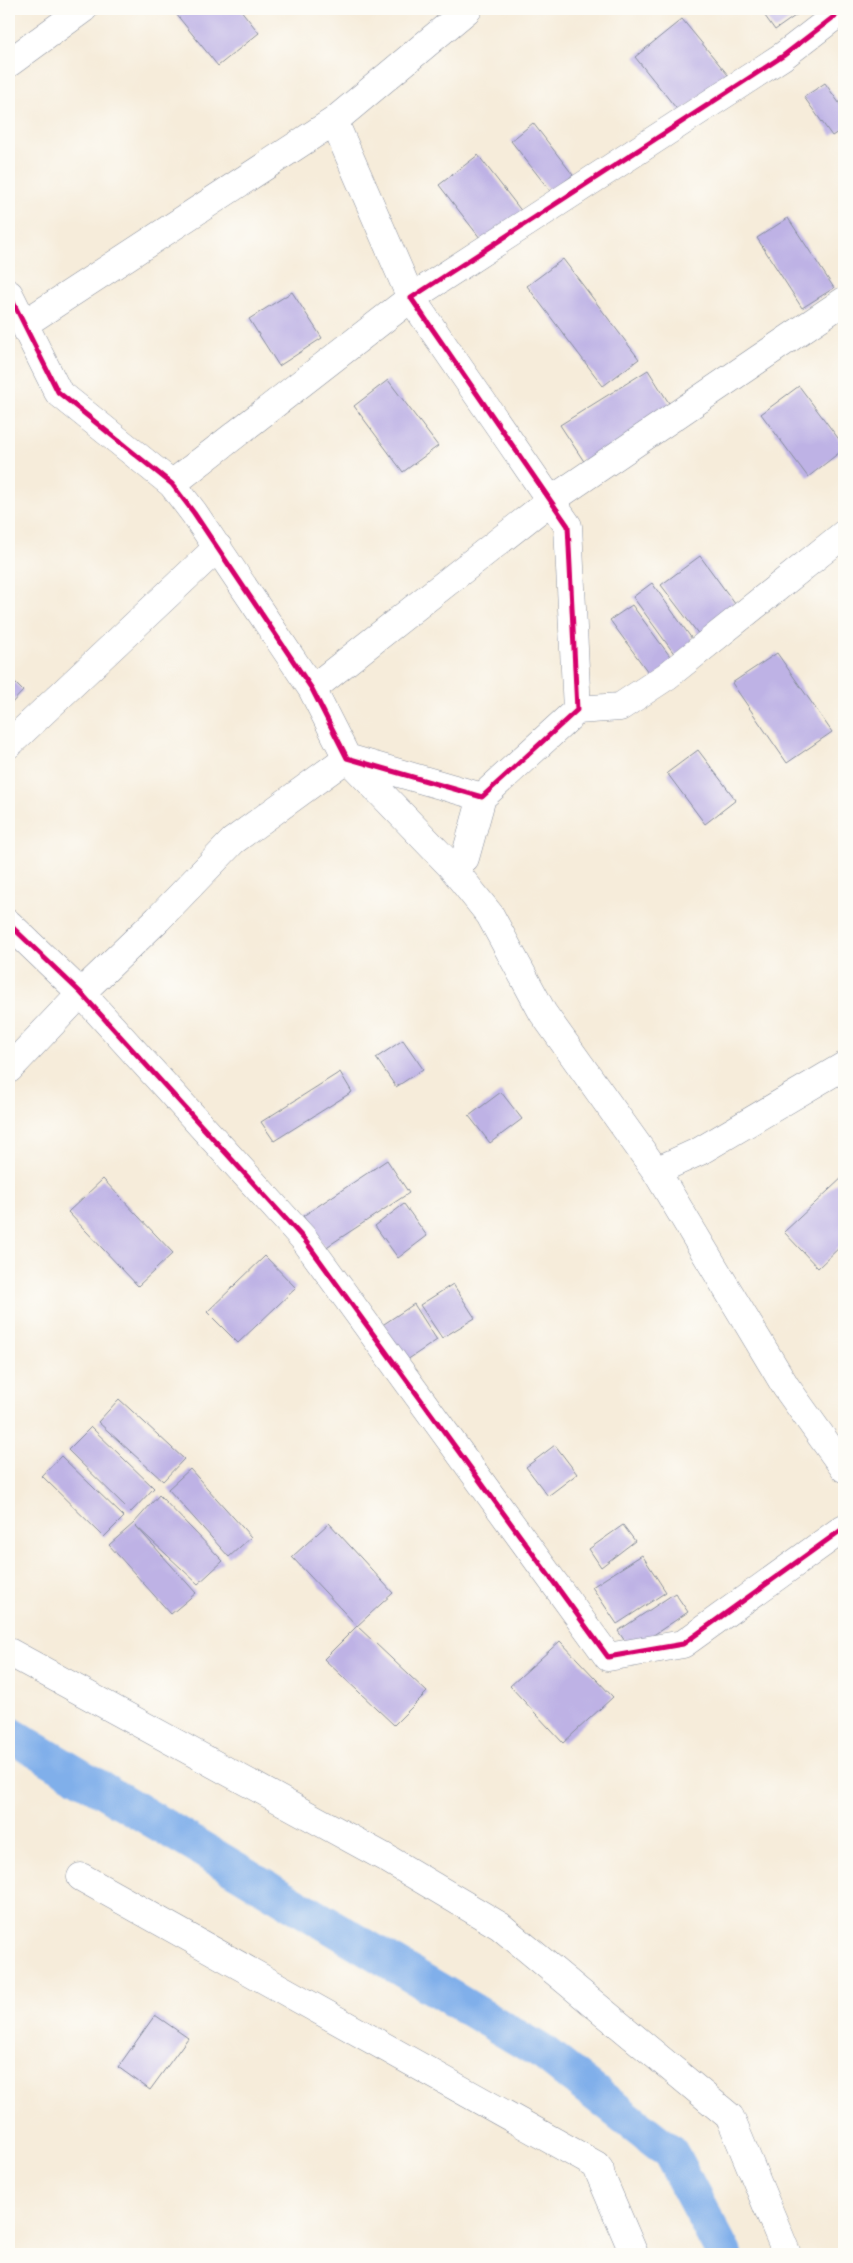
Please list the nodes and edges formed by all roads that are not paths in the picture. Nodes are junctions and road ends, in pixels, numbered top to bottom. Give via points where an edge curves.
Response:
1 (83, 9) edge
2 (468, 9) edge
3 (844, 9) edge
4 (9, 63) edge
5 (334, 121) junction
6 (9, 294) edge
7 (410, 298) junction
8 (844, 301) edge
9 (24, 324) junction
10 (172, 484) junction
11 (550, 501) junction
12 (844, 534) edge
13 (218, 547) junction
14 (312, 689) junction
15 (577, 710) junction
16 (9, 744) edge
17 (347, 758) junction
18 (482, 797) junction
19 (450, 865) junction
20 (9, 924) edge
21 (81, 993) junction
22 (844, 1066) edge
23 (9, 1069) edge
24 (656, 1171) junction
25 (844, 1468) edge
26 (844, 1528) edge
27 (9, 1652) edge
28 (81, 1877) dead end
29 (634, 2254) edge
30 (787, 2254) edge

1 - 4 street
2 - 5 street
3 - 7 street via 783,56
5 - 7 street
5 - 9 street
6 - 9 street
7 - 10 street
7 - 11 street
8 - 11 street
9 - 10 street via 58,392
10 - 13 street
11 - 14 street
11 - 15 street via 568,526
12 - 15 street via 667,676 628,702 620,707
13 - 14 street
13 - 16 street
14 - 17 street
15 - 18 street
17 - 18 street
17 - 19 street
17 - 21 street via 233,841
18 - 19 street via 465,858
19 - 24 street via 490,916 543,1013
20 - 21 street
21 - 23 street
21 - 26 street via 304,1239 608,1657 684,1644
22 - 24 street via 700,1151
24 - 25 street via 786,1386
27 - 30 street via 386,1858 500,1926 730,2117
28 - 29 street via 598,2168

